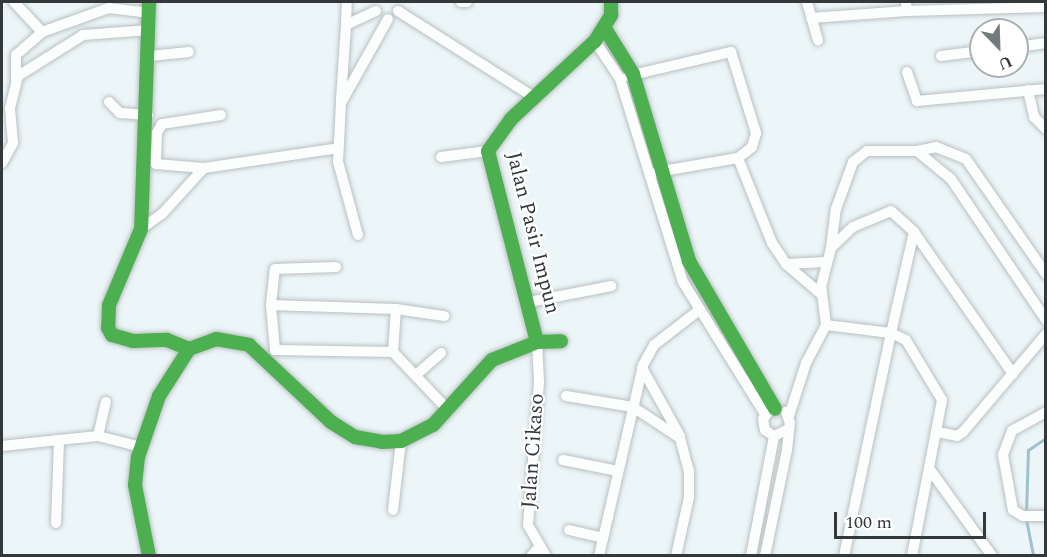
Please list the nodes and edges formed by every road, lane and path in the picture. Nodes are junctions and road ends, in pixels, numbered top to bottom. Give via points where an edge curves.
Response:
1 (14, 2) edge
2 (347, 2) edge
3 (461, 2) edge
4 (467, 2) edge
5 (611, 2) edge
6 (807, 2) edge
7 (400, 5) edge
8 (376, 6) edge
9 (907, 6) edge
10 (149, 7) edge
11 (1046, 7) edge
12 (811, 18) junction
13 (388, 19) junction
14 (346, 25) junction
15 (604, 27) junction
16 (149, 30) junction
17 (42, 32) junction
18 (818, 40) dead end
19 (596, 41) junction
20 (1046, 44) edge
21 (1029, 46) edge
22 (189, 52) dead end
23 (969, 52) edge
24 (150, 56) junction
25 (941, 56) dead end
26 (907, 72) dead end
27 (626, 76) junction
28 (16, 79) junction
29 (1046, 89) edge
30 (1028, 90) junction
31 (535, 98) junction
32 (109, 102) dead end
33 (341, 103) junction
34 (148, 115) junction
35 (221, 115) dead end
36 (1046, 129) edge
37 (339, 148) junction
38 (488, 151) junction
39 (917, 152) junction
40 (441, 157) dead end
41 (738, 158) junction
42 (2, 163) edge
43 (204, 168) junction
44 (658, 171) junction
45 (141, 230) junction
46 (914, 232) junction
47 (358, 235) dead end
48 (831, 248) junction
49 (826, 262) junction
50 (786, 264) junction
51 (336, 267) dead end
52 (1046, 274) edge
53 (611, 286) dead end
54 (821, 294) junction
55 (529, 302) junction
56 (271, 305) junction
57 (396, 309) junction
58 (698, 311) junction
59 (444, 316) dead end
60 (1046, 320) edge
61 (826, 325) junction
62 (891, 333) junction
63 (1046, 334) edge
64 (561, 340) dead end
65 (537, 342) junction
66 (189, 349) junction
67 (393, 352) junction
68 (441, 353) dead end
69 (642, 368) junction
70 (417, 374) junction
71 (1013, 374) junction
72 (566, 396) dead end
73 (106, 402) dead end
74 (633, 407) junction
75 (449, 411) junction
76 (770, 411) junction
77 (1046, 412) edge
78 (789, 416) junction
79 (787, 430) junction
80 (938, 432) junction
81 (98, 436) junction
82 (774, 436) junction
83 (680, 438) junction
84 (58, 440) junction
85 (401, 441) junction
86 (2, 446) edge
87 (141, 447) junction
88 (563, 460) dead end
89 (618, 471) junction
90 (931, 471) junction
91 (393, 510) dead end
92 (1046, 516) edge
93 (56, 523) dead end
94 (569, 530) dead end
95 (603, 538) junction
96 (543, 551) edge
97 (148, 555) edge
98 (531, 555) edge
99 (599, 555) edge
100 (676, 555) edge
101 (751, 555) edge
102 (765, 555) edge
103 (844, 555) edge
104 (913, 555) edge
105 (992, 555) edge

1 - 17 street
2 - 14 street
3 - 4 street
5 - 15 street, Jalan Pasir Impun
6 - 12 street
7 - 13 street
7 - 31 street
8 - 13 street
8 - 14 street
9 - 11 street
9 - 12 street
10 - 16 street
10 - 17 street via 109,8
12 - 18 street
13 - 33 street
14 - 33 street
15 - 19 street, Jalan Pasir Impun
15 - 27 street
16 - 24 street
16 - 28 street via 83,35
17 - 28 street via 16,55
19 - 27 street
19 - 31 street, Jalan Pasir Impun
20 - 21 street
22 - 24 street
23 - 25 street
24 - 34 street
26 - 30 street via 917,100
27 - 41 street via 731,52 756,133 752,147
27 - 44 street
28 - 42 street via 10,108 13,142
29 - 30 street
30 - 36 street via 1034,117
31 - 38 street, Jalan Pasir Impun via 511,119
32 - 34 street via 120,113
33 - 37 street
34 - 45 street
35 - 43 street via 166,122 157,133 156,165
37 - 43 street
37 - 47 street via 340,179
38 - 40 street
38 - 55 street, Jalan Pasir Impun
39 - 48 street via 902,148 867,151 853,162 836,209
39 - 52 street via 936,147 966,159
39 - 60 street via 951,179
41 - 44 street
41 - 50 street via 772,243
43 - 45 street via 162,214
44 - 58 street via 673,253
44 - 76 street via 689,261
45 - 66 street via 110,305 108,328 112,335 133,341 167,340
46 - 48 street via 903,217 891,211 880,213 840,236
46 - 62 street
46 - 71 street
48 - 49 street
49 - 50 street
49 - 54 street
50 - 54 street
51 - 56 street via 275,269
53 - 55 street
54 - 61 street
55 - 65 street, Jalan Pasir Impun
56 - 57 street
56 - 67 street via 275,350
57 - 59 street
57 - 67 street
58 - 69 street via 654,345
58 - 76 street
61 - 62 street
61 - 78 street via 806,363
62 - 80 street via 906,340 940,393
62 - 103 street
63 - 71 street
64 - 65 street
65 - 75 street via 492,360
65 - 96 street, Jalan Cikaso via 538,393 528,525
66 - 85 street via 216,339 249,345 346,432 368,440
66 - 87 street via 159,396
67 - 70 street
68 - 70 street
69 - 74 street
69 - 83 street
70 - 75 street
71 - 80 street via 963,432 957,436
72 - 74 street
73 - 81 street
74 - 83 street
74 - 89 street
75 - 85 street via 433,425
76 - 78 street
76 - 82 street via 763,425
77 - 92 street via 1012,431 1003,455 1013,510 1023,516
78 - 79 street
79 - 82 street
79 - 102 street
80 - 90 street
81 - 84 street
81 - 87 street
82 - 101 street
83 - 100 street via 689,471 689,498
84 - 86 street
84 - 93 street
85 - 91 street
87 - 97 street via 135,485
88 - 89 street
89 - 95 street
90 - 104 street
90 - 105 street
94 - 95 street
95 - 99 street
96 - 98 street

